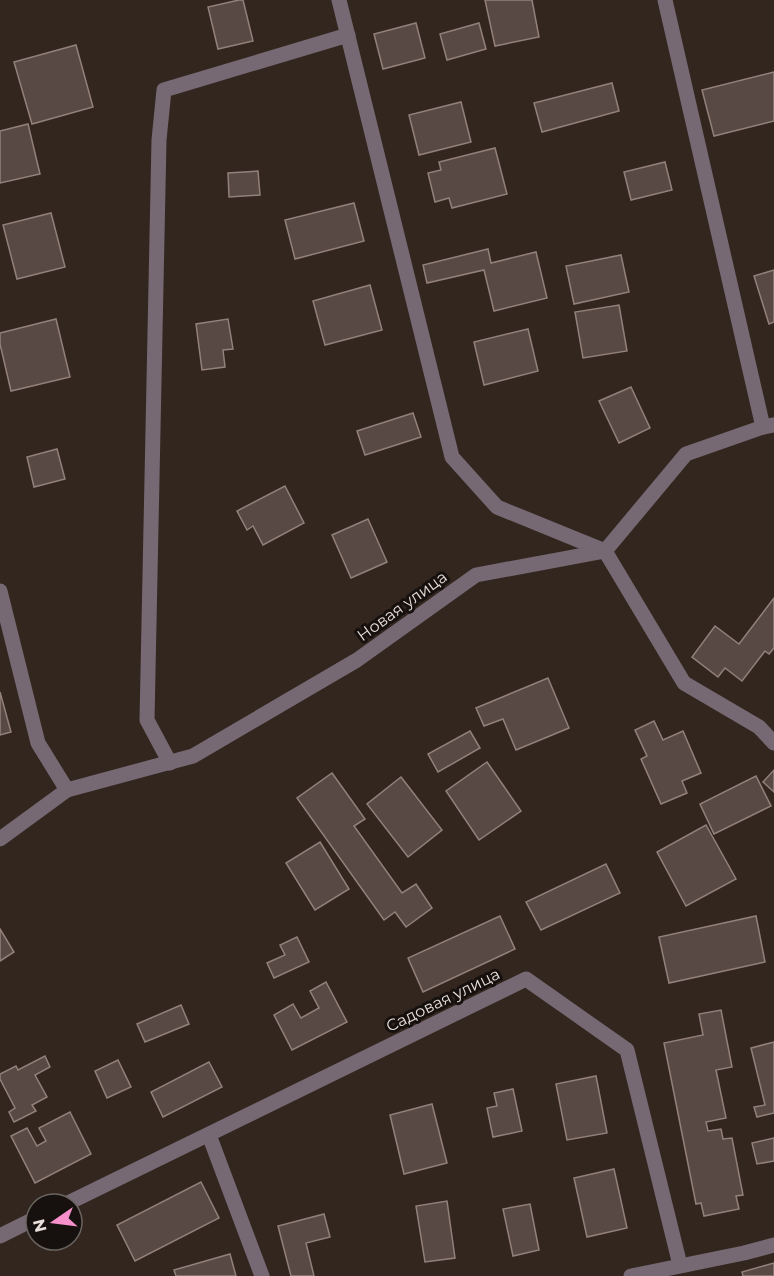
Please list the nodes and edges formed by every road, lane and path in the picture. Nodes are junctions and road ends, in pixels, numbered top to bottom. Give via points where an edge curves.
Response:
1 (339, 0) edge
2 (665, 0) edge
3 (348, 35) junction
4 (768, 426) edge
5 (605, 551) junction
6 (0, 591) edge
7 (774, 743) edge
8 (170, 763) junction
9 (67, 790) junction
10 (0, 839) edge
11 (209, 1135) junction
12 (84, 1195) edge
13 (24, 1224) edge
14 (0, 1236) edge
15 (774, 1245) edge
16 (680, 1266) junction
17 (262, 1276) edge
18 (631, 1276) edge

1 - 3 street
2 - 4 street
3 - 5 street via 452,457 497,507
3 - 8 street via 164,90 159,140 147,720
4 - 5 street via 686,454
5 - 7 street via 684,683 759,727
5 - 8 street, Новая улица via 476,575 357,660 192,756
6 - 9 street via 38,743
8 - 9 street, Новая улица
9 - 10 street, Новая улица
11 - 12 street, Садовая улица
11 - 16 street, Садовая улица via 526,979 627,1050
11 - 17 street
13 - 14 street
15 - 16 street
16 - 18 street

